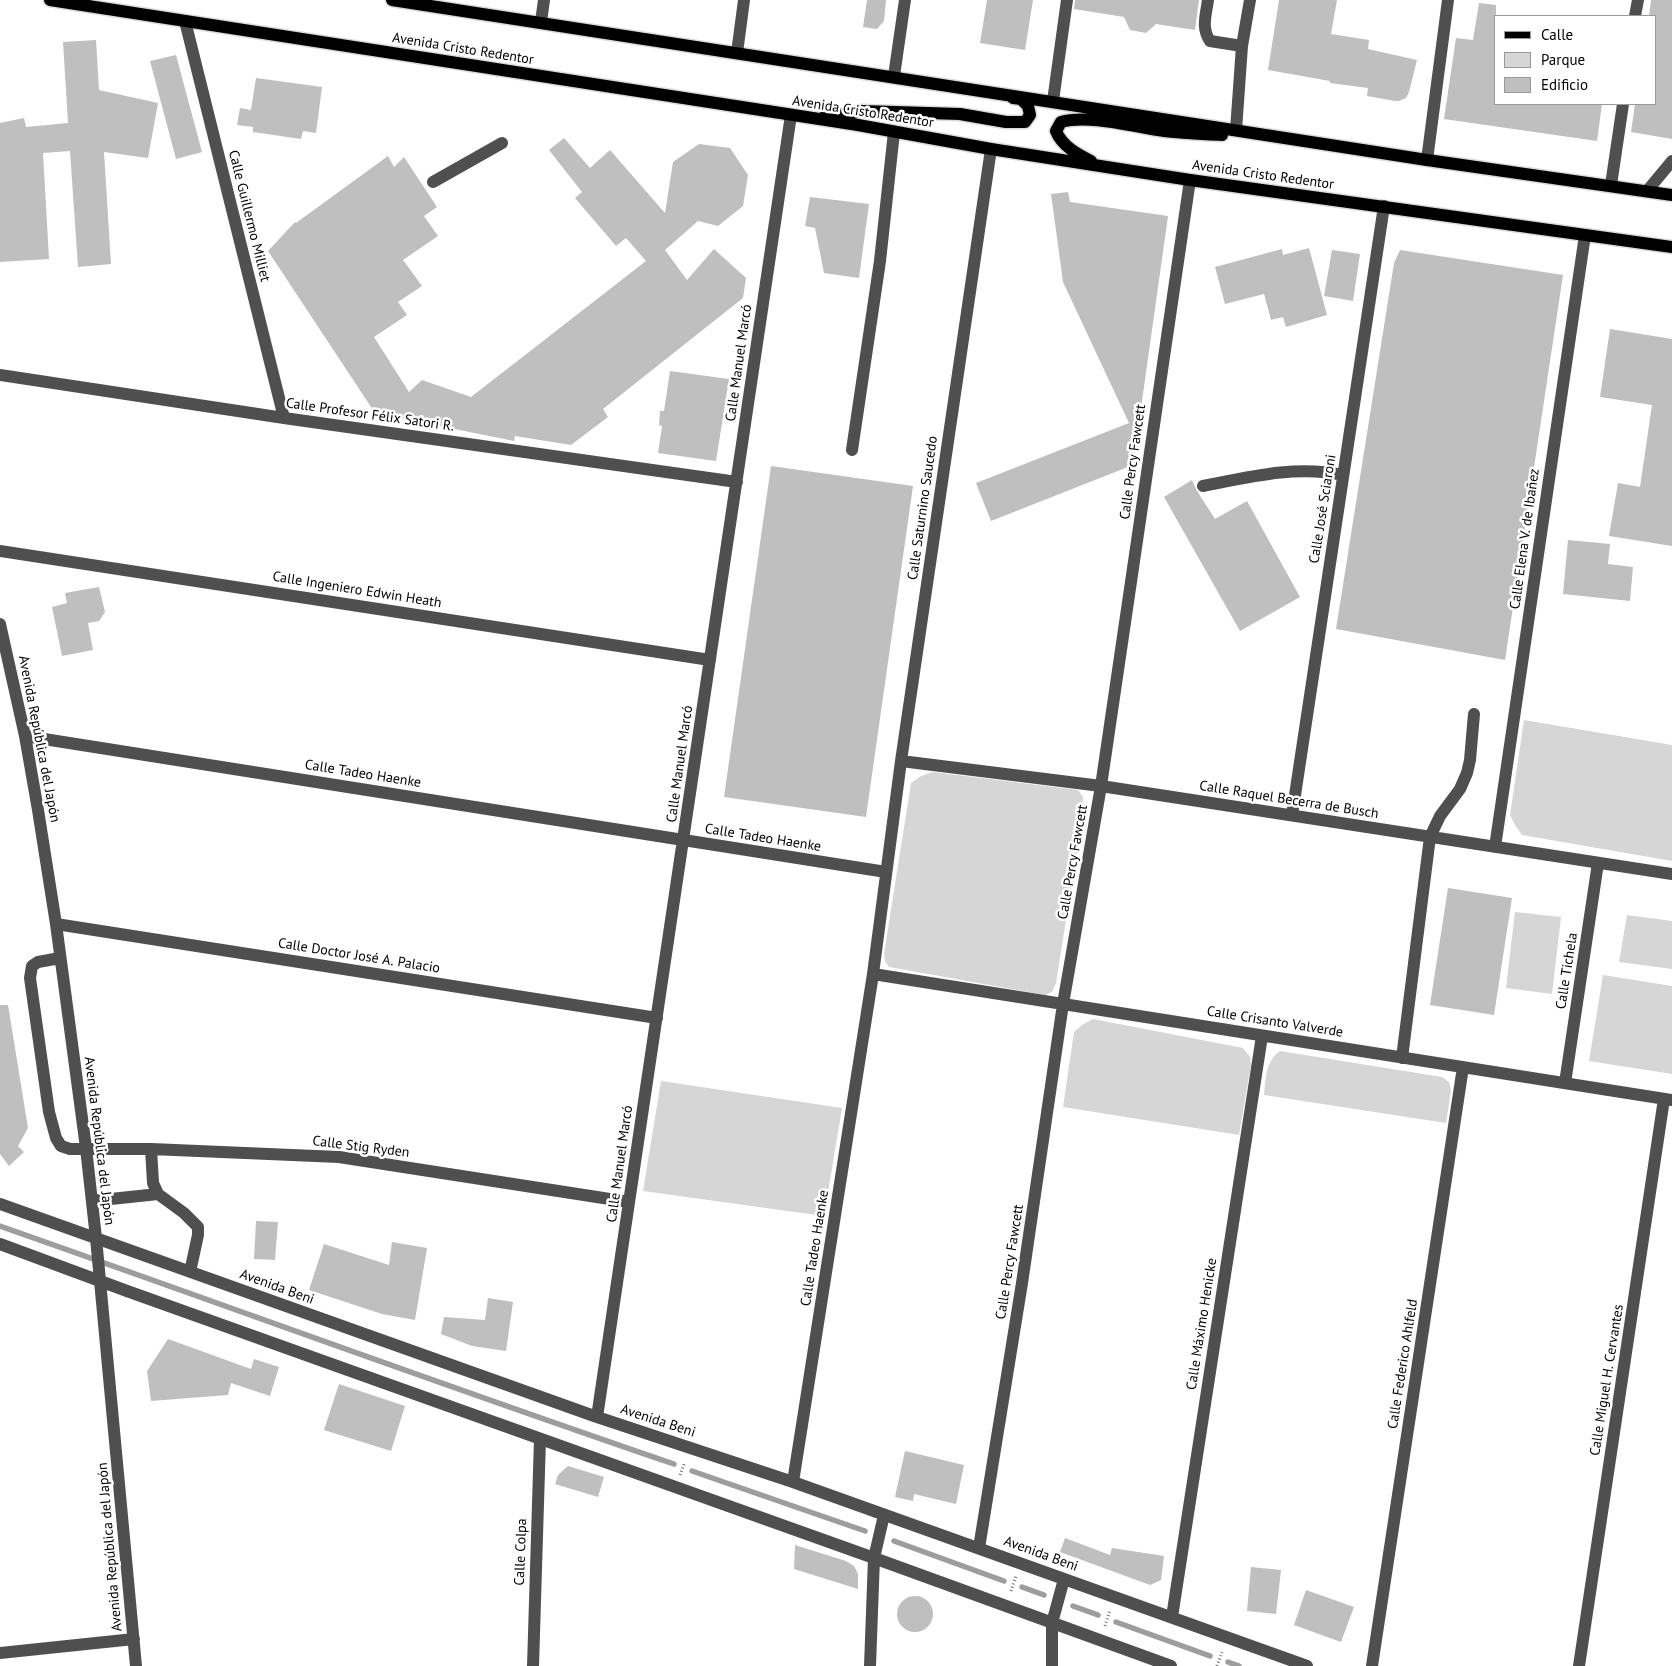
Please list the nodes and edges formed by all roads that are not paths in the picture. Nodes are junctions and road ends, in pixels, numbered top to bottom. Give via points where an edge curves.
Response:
1 (50, 0) edge
2 (392, 0) edge
3 (544, 0) edge
4 (744, 0) edge
5 (905, 0) edge
6 (1067, 0) edge
7 (1208, 0) edge
8 (1250, 0) edge
9 (1448, 0) edge
10 (1638, 0) edge
11 (1636, 15) edge
12 (185, 21) junction
13 (541, 22) junction
14 (1242, 46) junction
15 (737, 53) junction
16 (894, 76) junction
17 (988, 91) junction
18 (1053, 101) junction
19 (1623, 105) edge
20 (792, 115) junction
21 (817, 119) junction
22 (1236, 130) junction
23 (894, 132) junction
24 (1264, 134) junction
25 (502, 143) dead end
26 (991, 149) junction
27 (1427, 160) junction
28 (1672, 161) edge
29 (1103, 166) junction
30 (1190, 180) junction
31 (433, 182) dead end
32 (1611, 185) junction
33 (1647, 191) junction
34 (1672, 195) edge
35 (1384, 206) junction
36 (1585, 235) junction
37 (1672, 247) edge
38 (0, 375) edge
39 (284, 418) junction
40 (852, 450) dead end
41 (1343, 475) junction
42 (737, 482) junction
43 (1203, 486) dead end
44 (0, 551) edge
45 (0, 624) edge
46 (710, 660) junction
47 (6, 676) edge
48 (1474, 714) dead end
49 (25, 736) junction
50 (901, 761) junction
51 (1101, 786) junction
52 (1292, 816) junction
53 (1430, 837) junction
54 (684, 840) junction
55 (1495, 847) junction
56 (1598, 863) junction
57 (886, 872) junction
58 (1672, 874) edge
59 (56, 924) junction
60 (60, 958) junction
61 (873, 974) junction
62 (1063, 1004) junction
63 (657, 1018) junction
64 (1262, 1036) junction
65 (1402, 1058) junction
66 (1463, 1067) junction
67 (1565, 1083) junction
68 (1668, 1100) edge
69 (86, 1148) junction
70 (150, 1148) junction
71 (158, 1194) junction
72 (92, 1201) junction
73 (630, 1202) junction
74 (0, 1204) edge
75 (96, 1240) junction
76 (0, 1244) edge
77 (190, 1272) junction
78 (100, 1277) junction
79 (597, 1417) junction
80 (540, 1439) junction
81 (793, 1482) junction
82 (884, 1514) junction
83 (979, 1548) junction
84 (874, 1558) junction
85 (1064, 1579) junction
86 (1172, 1617) junction
87 (1052, 1623) junction
88 (134, 1639) junction
89 (0, 1653) edge
90 (136, 1666) edge
91 (533, 1666) edge
92 (870, 1666) edge
93 (1052, 1666) edge
94 (1171, 1666) edge
95 (1307, 1666) edge
96 (1372, 1666) edge
97 (1579, 1666) edge

1 - 12 main road, Avenida Cristo Redentor
2 - 13 main road
3 - 13 street
4 - 15 street
5 - 16 street
6 - 18 street
7 - 14 street via 1204,26 1210,41
8 - 14 street
9 - 27 street
10 - 11 street
12 - 20 main road, Avenida Cristo Redentor
12 - 39 street, Calle Guillermo Milliet
13 - 15 main road
14 - 22 street
15 - 16 main road
16 - 17 main road
17 - 18 main road
17 - 21 main road via 1021,100 1028,106 1028,120 1016,123 960,114 863,111
18 - 22 main road
19 - 32 street
20 - 21 main road, Avenida Cristo Redentor
20 - 42 street, Calle Manuel Marcó
21 - 23 main road, Avenida Cristo Redentor
22 - 24 main road
23 - 26 main road, Avenida Cristo Redentor
23 - 40 street via 880,261
24 - 27 main road
24 - 29 main road via 1238,136 1183,132 1088,119 1061,122 1056,131 1063,143
25 - 31 street
26 - 29 main road, Avenida Cristo Redentor
26 - 50 street, Calle Saturnino Saucedo
27 - 32 main road
28 - 33 street
29 - 30 main road, Avenida Cristo Redentor
30 - 35 main road, Avenida Cristo Redentor
30 - 51 street, Calle Percy Fawcett
32 - 33 main road
33 - 34 main road
35 - 36 main road, Avenida Cristo Redentor
35 - 41 street, Calle José Sciaroni
36 - 37 main road, Avenida Cristo Redentor
36 - 55 street, Calle Elena V. de Ibañez
38 - 39 street, Calle Profesor Félix Satori R.
39 - 42 street, Calle Profesor Félix Satori R.
41 - 43 street via 1327,471 1296,471
41 - 52 street, Calle José Sciaroni
42 - 46 street, Calle Manuel Marcó
44 - 46 street, Calle Ingeniero Edwin Heath
45 - 47 street, Avenida República del Japón
46 - 54 street, Calle Manuel Marcó
47 - 49 street, Avenida República del Japón
48 - 53 street via 1467,774
49 - 54 street, Calle Tadeo Haenke
49 - 59 street, Avenida República del Japón
50 - 51 street, Calle Raquel Becerra de Busch
50 - 57 street, Calle Saturnino Saucedo
51 - 52 street, Calle Raquel Becerra de Busch
51 - 62 street, Calle Percy Fawcett
52 - 53 street, Calle Raquel Becerra de Busch
53 - 55 street, Calle Raquel Becerra de Busch
53 - 65 street
54 - 57 street, Calle Tadeo Haenke
54 - 63 street, Calle Manuel Marcó
55 - 56 street, Calle Raquel Becerra de Busch
56 - 58 street, Calle Raquel Becerra de Busch
56 - 67 street, Calle Tichela
57 - 61 street, Calle Tadeo Haenke
59 - 60 street, Avenida República del Japón
59 - 63 street, Calle Doctor José A. Palacio
60 - 69 street, Avenida República del Japón
60 - 69 street, Calle Stig Ryden via 38,962 32,966 30,978 49,1112 56,1138 61,1146
61 - 62 street, Calle Crisanto Valverde
61 - 81 street, Calle Tadeo Haenke
62 - 64 street, Calle Crisanto Valverde
62 - 83 street, Calle Percy Fawcett via 1024,1273
63 - 73 street, Calle Manuel Marcó
64 - 65 street, Calle Crisanto Valverde
64 - 86 street, Calle Máximo Henicke
65 - 66 street, Calle Crisanto Valverde
66 - 67 street, Calle Crisanto Valverde
66 - 96 street, Calle Federico Ahlfeld
67 - 68 street, Calle Crisanto Valverde
68 - 97 street, Calle Miguel H. Cervantes
69 - 70 street, Calle Stig Ryden
69 - 72 street, Avenida República del Japón
70 - 71 street via 153,1183
70 - 73 street, Calle Stig Ryden via 339,1158
71 - 72 street
71 - 77 street via 198,1226
72 - 75 street, Avenida República del Japón
73 - 79 street, Calle Manuel Marcó
74 - 75 street, Avenida Beni
75 - 77 street, Avenida Beni
75 - 78 street, Avenida República del Japón
76 - 78 street
77 - 79 street, Avenida Beni
78 - 80 street
78 - 88 street, Avenida República del Japón
79 - 81 street, Avenida Beni
80 - 84 street
80 - 91 street, Calle Colpa
81 - 82 street, Avenida Beni
82 - 83 street, Avenida Beni
82 - 84 street
83 - 85 street, Avenida Beni
84 - 87 street
84 - 92 street
85 - 86 street, Avenida Beni
85 - 87 street
86 - 95 street, Avenida Beni
87 - 93 street
87 - 94 street
88 - 89 street
88 - 90 street, Avenida República del Japón

